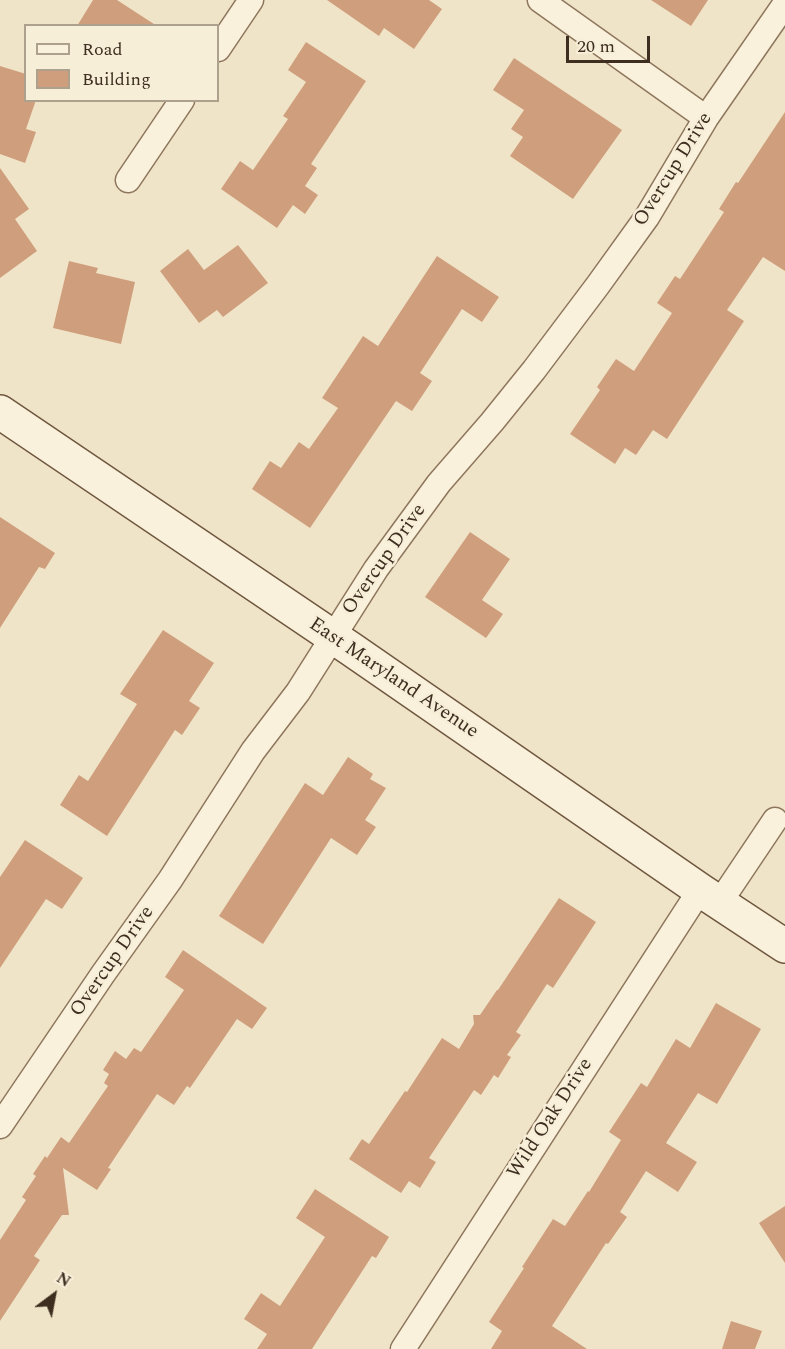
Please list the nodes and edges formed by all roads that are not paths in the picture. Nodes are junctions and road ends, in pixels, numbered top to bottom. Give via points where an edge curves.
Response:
1 (250, 0) edge
2 (540, 0) edge
3 (785, 4) edge
4 (219, 47) edge
5 (181, 102) edge
6 (706, 117) junction
7 (128, 180) dead end
8 (0, 412) edge
9 (332, 637) junction
10 (775, 820) dead end
11 (710, 896) junction
12 (785, 946) edge
13 (0, 1126) edge
14 (403, 1349) edge

1 - 4 street
2 - 6 street
3 - 6 street, Overcup Drive
5 - 7 street
6 - 9 street, Overcup Drive via 647,217 534,370 439,483
8 - 9 street, East Maryland Avenue
9 - 11 street, East Maryland Avenue
9 - 13 street, Overcup Drive
10 - 11 street, Wild Oak Drive
11 - 12 street, East Maryland Avenue
11 - 14 street, Wild Oak Drive

